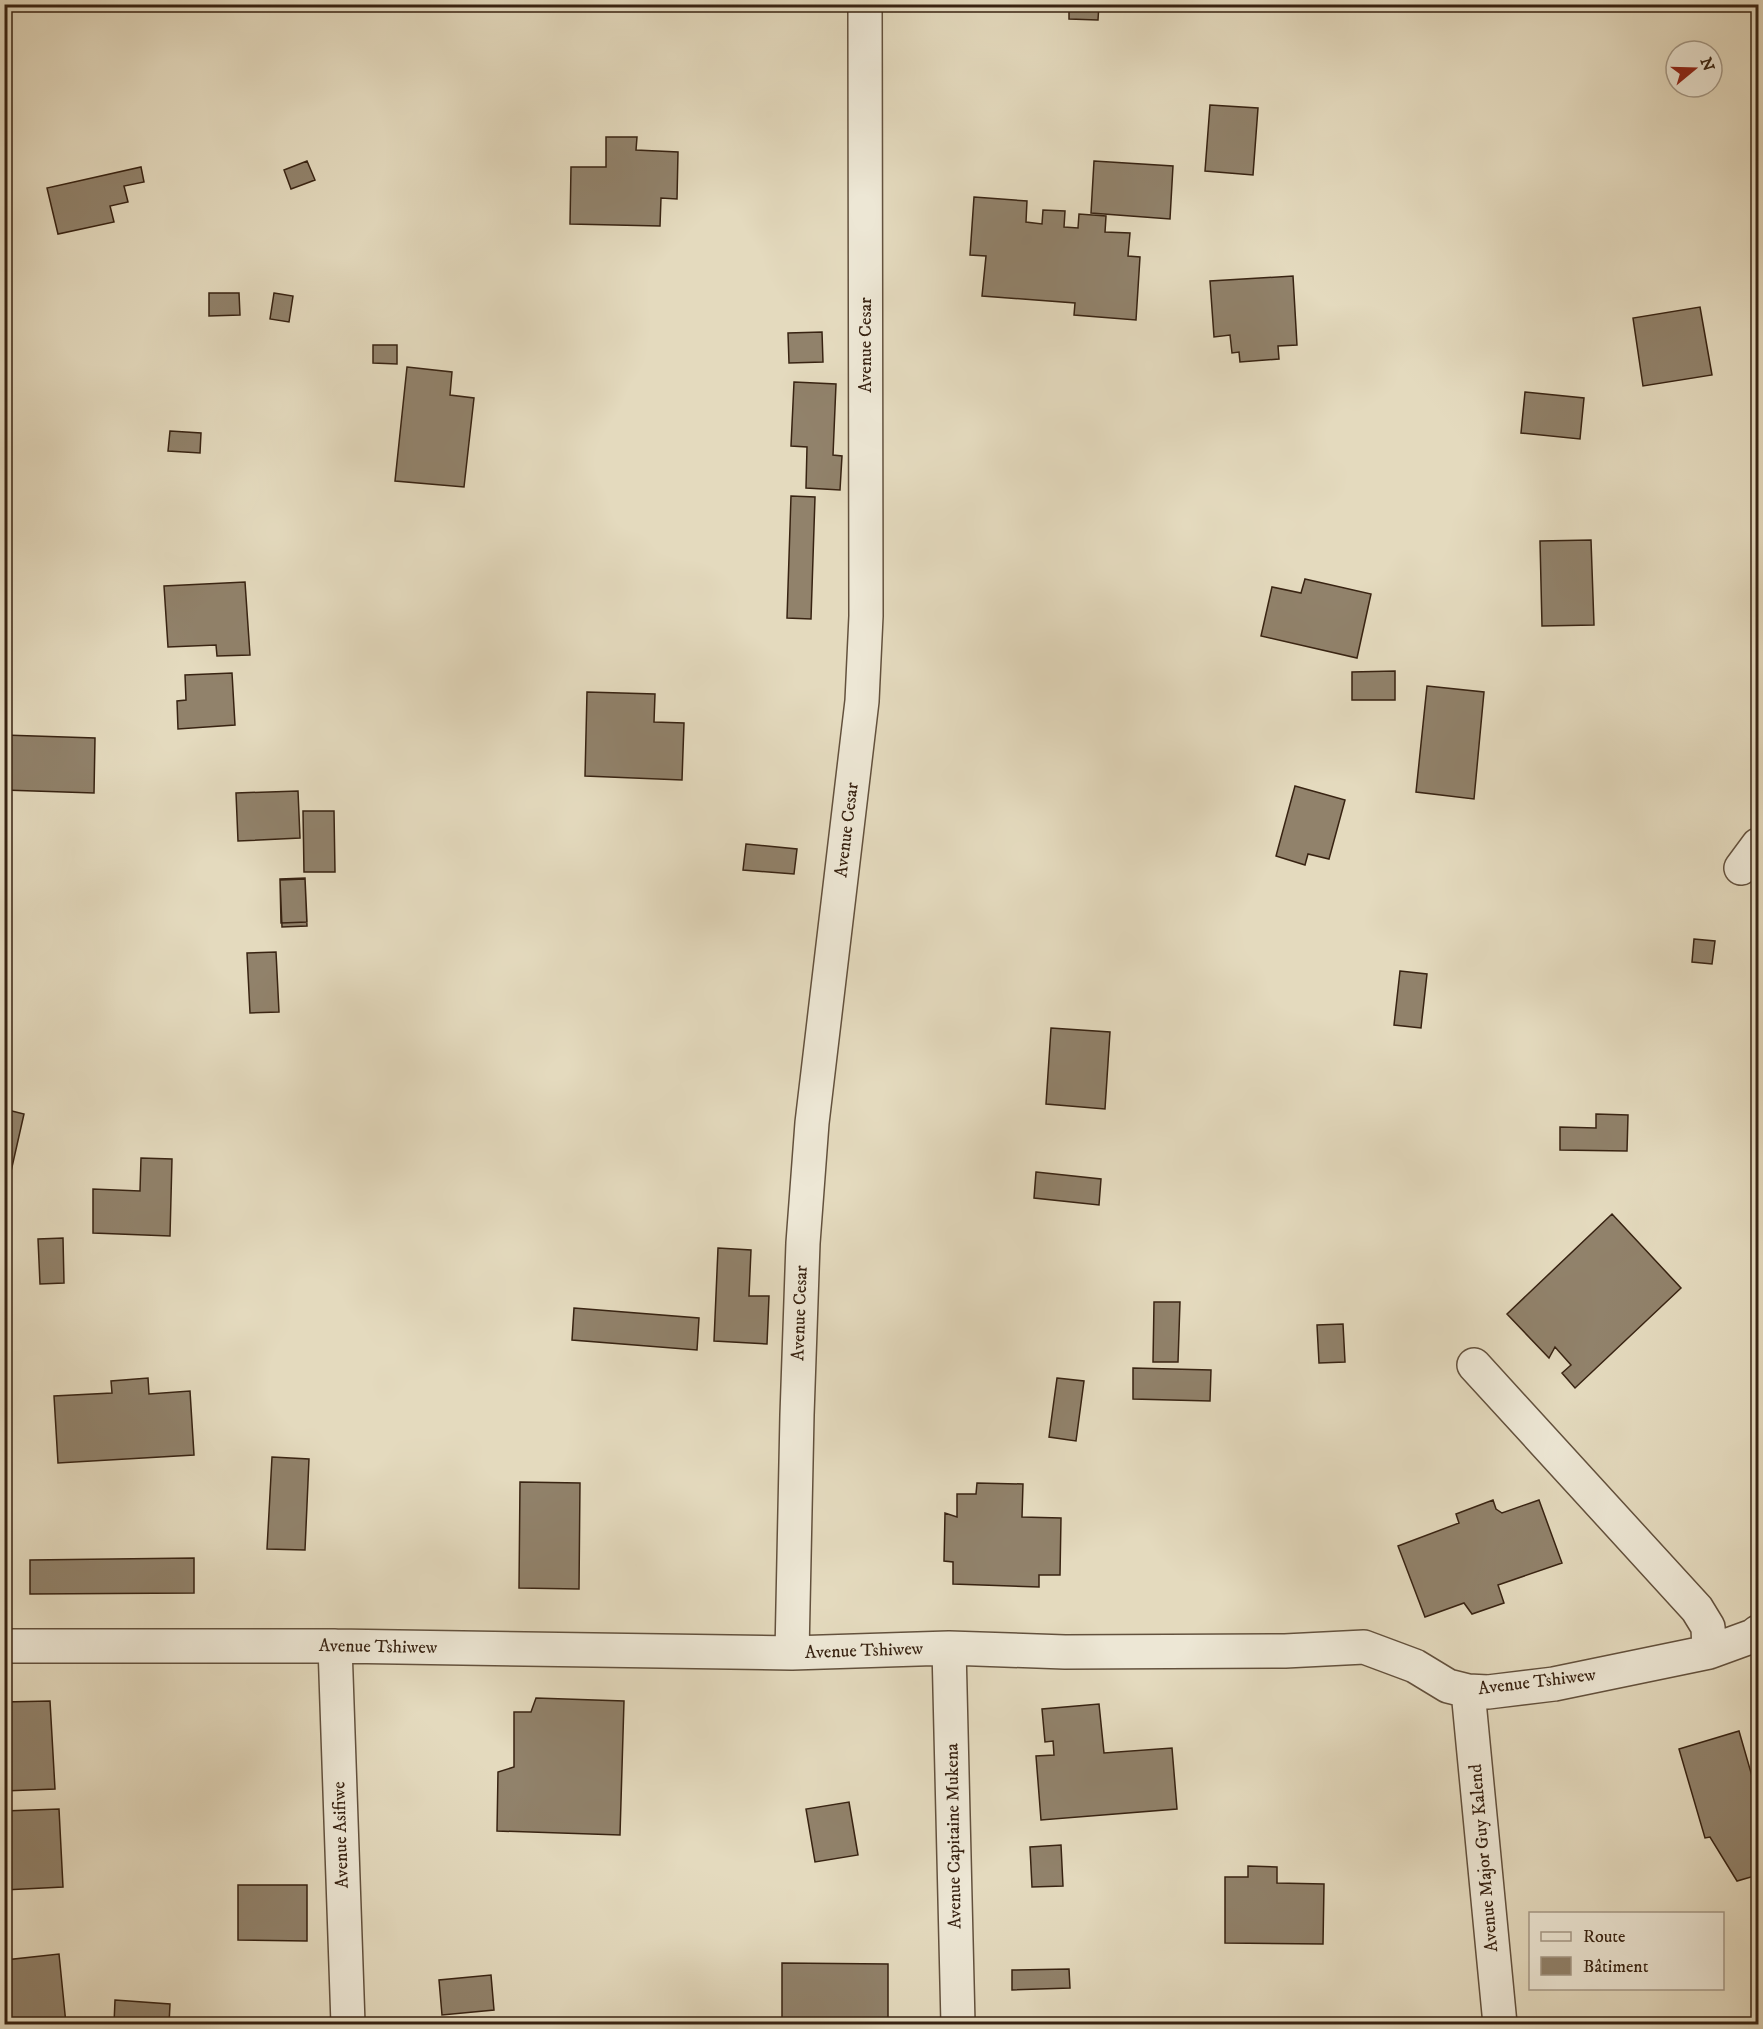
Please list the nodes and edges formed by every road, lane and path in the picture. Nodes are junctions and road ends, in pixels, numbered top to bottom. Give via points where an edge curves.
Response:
1 (865, 4) edge
2 (1474, 1365) dead end
3 (1758, 1632) edge
4 (4, 1646) edge
5 (334, 1646) junction
6 (949, 1648) junction
7 (1709, 1652) junction
8 (792, 1653) junction
9 (1468, 1691) junction
10 (348, 2025) edge
11 (958, 2025) edge
12 (1500, 2025) edge

1 - 8 street, Avenue Cesar via 866,626 862,701 813,1123 803,1243
2 - 7 street via 1691,1602 1708,1628
3 - 7 street, Avenue Tshiwew
4 - 5 street, Avenue Tshiwew
5 - 8 street, Avenue Tshiwew
5 - 10 street, Avenue Asifiwe
6 - 8 street, Avenue Tshiwew
6 - 9 street, Avenue Tshiwew via 1065,1652 1364,1647 1414,1666 1448,1686
6 - 11 street, Avenue Capitaine Mukena
7 - 9 street, Avenue Tshiwew via 1554,1684
9 - 12 street, Avenue Major Guy Kalend

